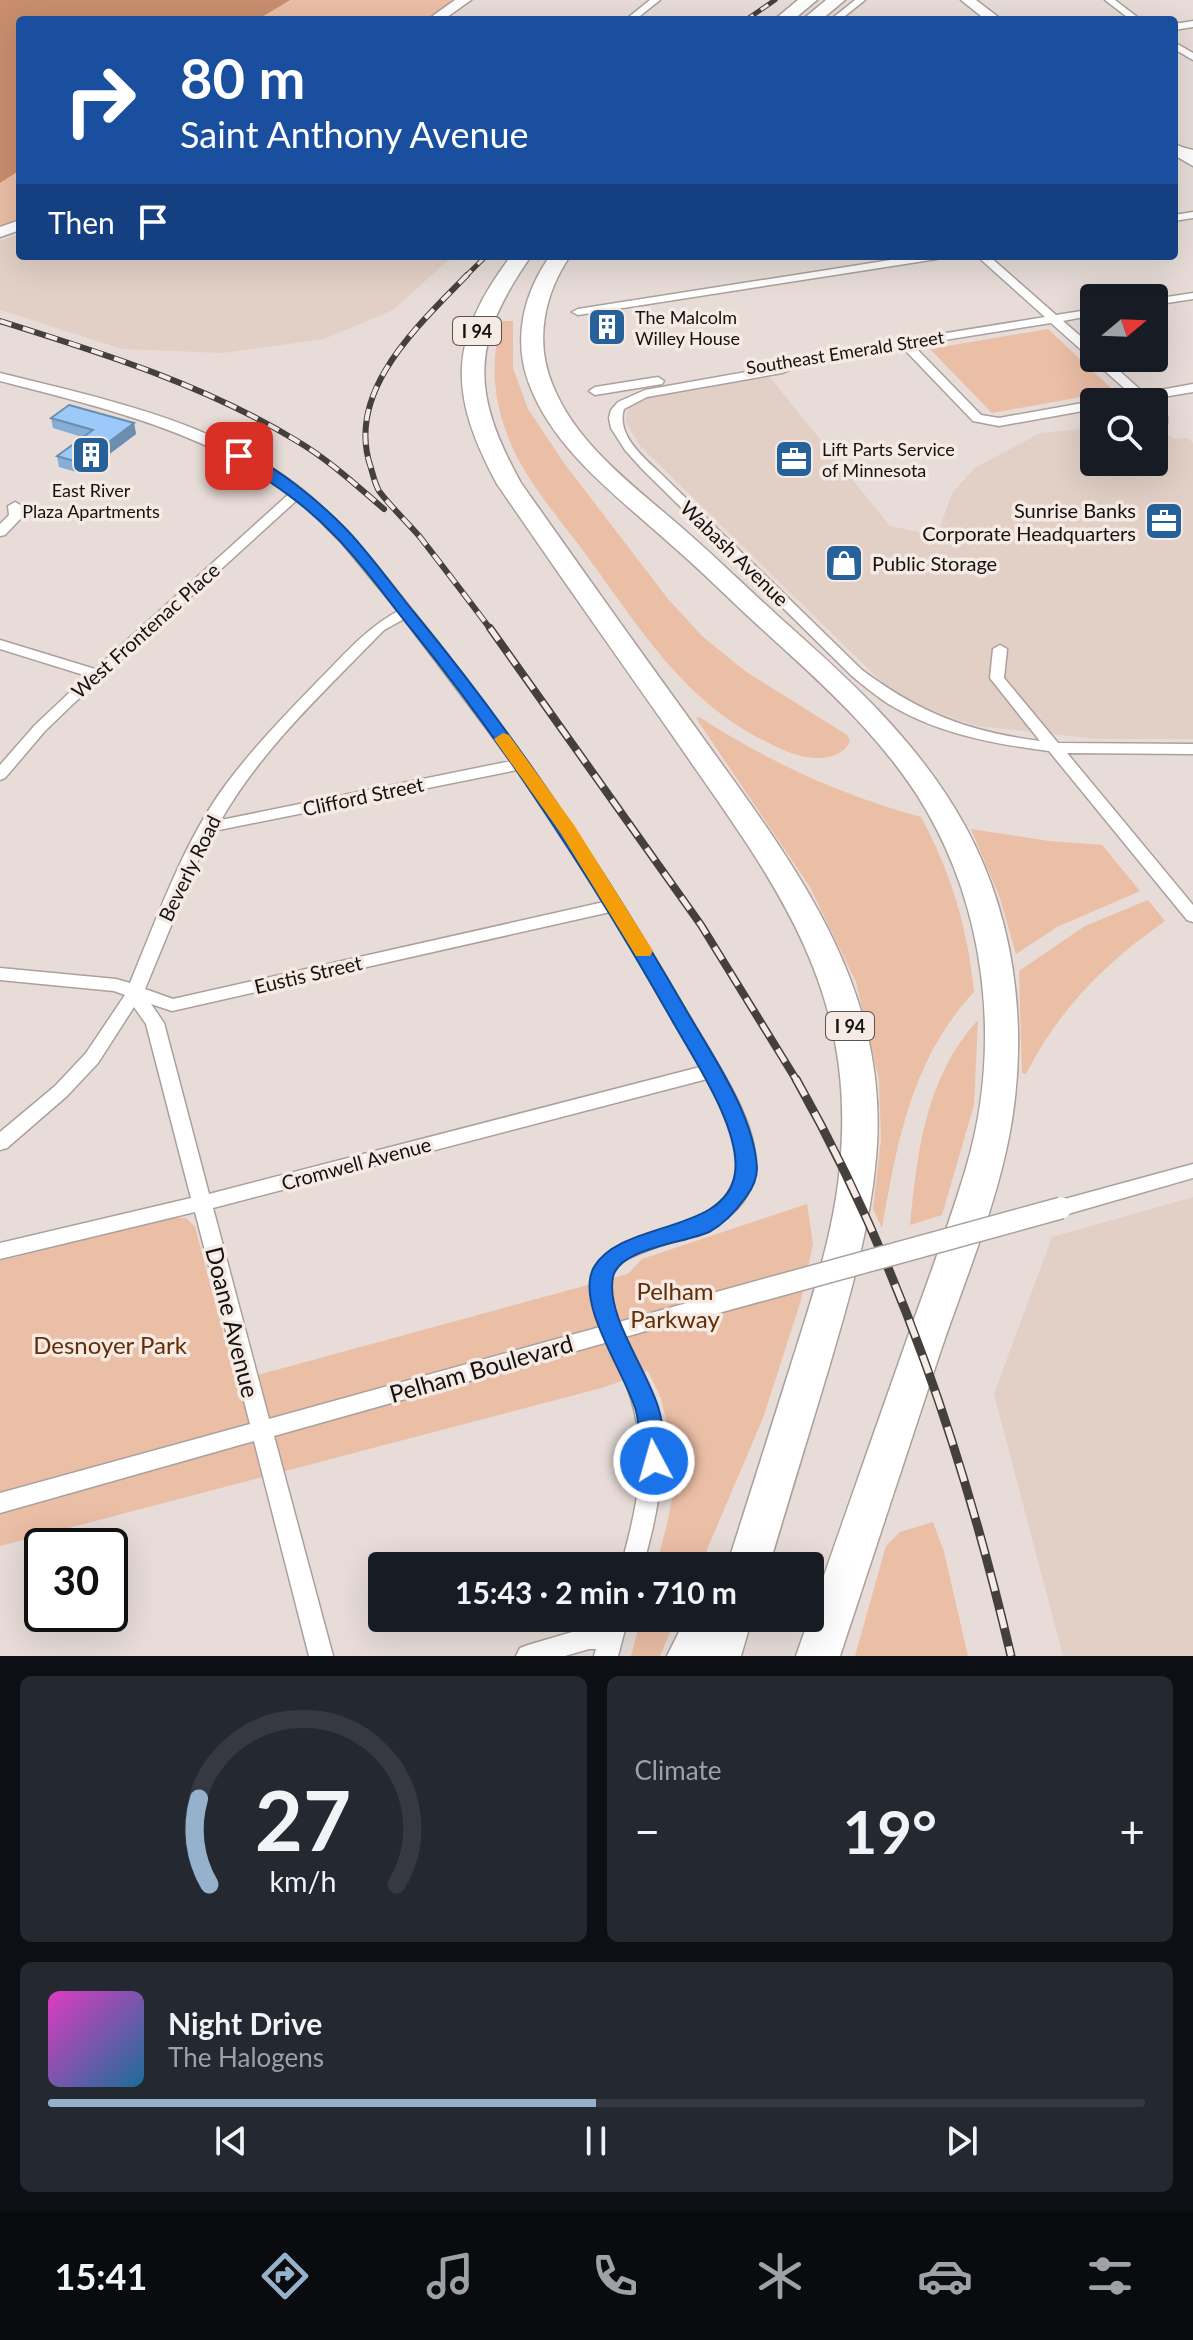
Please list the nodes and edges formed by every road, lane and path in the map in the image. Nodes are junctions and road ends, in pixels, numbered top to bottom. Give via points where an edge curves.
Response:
1 (464, 0) edge
2 (656, 0) edge
3 (809, 0) edge
4 (837, 0) edge
5 (861, 0) edge
6 (968, 0) edge
7 (1109, 0) edge
8 (440, 16) edge
9 (634, 16) edge
10 (787, 16) edge
11 (815, 16) edge
12 (839, 16) edge
13 (990, 16) edge
14 (1131, 16) edge
15 (518, 260) edge
16 (557, 260) edge
17 (911, 260) edge
18 (987, 260) edge
19 (1193, 296) edge
20 (1168, 300) edge
21 (578, 312) dead end
22 (1080, 314) edge
23 (1055, 318) junction
24 (1080, 341) edge
25 (904, 343) junction
26 (802, 361) junction
27 (1113, 372) edge
28 (0, 377) edge
29 (1131, 388) edge
30 (1193, 388) edge
31 (595, 391) dead end
32 (1168, 394) edge
33 (1080, 407) edge
34 (298, 492) junction
35 (15, 506) dead end
36 (0, 532) edge
37 (406, 612) junction
38 (0, 644) edge
39 (1000, 649) dead end
40 (97, 674) junction
41 (1053, 746) junction
42 (1193, 749) edge
43 (521, 764) junction
44 (0, 775) edge
45 (206, 828) junction
46 (616, 905) junction
47 (1193, 916) edge
48 (0, 974) edge
49 (134, 994) junction
50 (711, 1071) junction
51 (0, 1143) edge
52 (1193, 1171) edge
53 (203, 1202) junction
54 (0, 1251) edge
55 (613, 1331) junction
56 (262, 1431) junction
57 (0, 1503) edge
58 (636, 1552) edge
59 (752, 1552) edge
60 (701, 1632) edge
61 (727, 1632) edge
62 (611, 1638) edge
63 (321, 1656) edge
64 (528, 1656) edge
65 (689, 1656) edge
66 (719, 1656) edge
67 (818, 1656) edge

1 - 8 street
2 - 9 street
3 - 10 highway
4 - 11 highway
5 - 12 street
6 - 13 street
7 - 14 street
15 - 59 highway, I 94 via 491,299 475,341 472,392 485,441 509,484 781,870 832,967 855,1053 861,1153 847,1240
16 - 67 highway via 538,297 532,335 538,377 558,417 600,465 845,692 926,785 971,867 999,965 1001,1070 985,1165
17 - 21 street
18 - 23 street
19 - 20 street
22 - 23 street, Southeast Emerald Street
23 - 24 street
23 - 25 street, Southeast Emerald Street
25 - 26 street, Southeast Emerald Street
25 - 33 street via 977,418 988,421
26 - 31 street, Southeast Emerald Street
26 - 41 street, Wabash Avenue via 645,394 617,410 619,433 636,457 872,687 948,726
27 - 29 street
28 - 34 street via 180,430 257,465
30 - 32 street
34 - 37 street via 342,534
34 - 40 street, West Frontenac Place
35 - 36 street via 16,516
37 - 43 street
37 - 45 street, Beverly Road via 379,627 279,730
38 - 40 street
39 - 41 street via 997,678
40 - 44 street, West Frontenac Place
41 - 42 street
41 - 47 street
43 - 45 street, Clifford Street
43 - 46 street
45 - 49 street, Beverly Road
46 - 49 street, Eustis Street via 172,1005
46 - 50 street
48 - 49 street, Eustis Street via 116,985
49 - 51 street, Beverly Road via 92,1058
49 - 53 street, Doane Avenue via 155,1023
50 - 53 street, Cromwell Avenue
50 - 55 street via 745,1149 742,1187 725,1209 701,1226 632,1246 610,1260 600,1281
52 - 55 street, Pelham Boulevard, bridge
53 - 54 street, Cromwell Avenue
53 - 56 street, Doane Avenue
55 - 56 street, Pelham Boulevard
55 - 58 street via 648,1411 652,1437 653,1489
56 - 57 street, Pelham Boulevard
56 - 63 street, Doane Avenue
60 - 65 highway
61 - 66 highway
62 - 64 street via 589,1638

